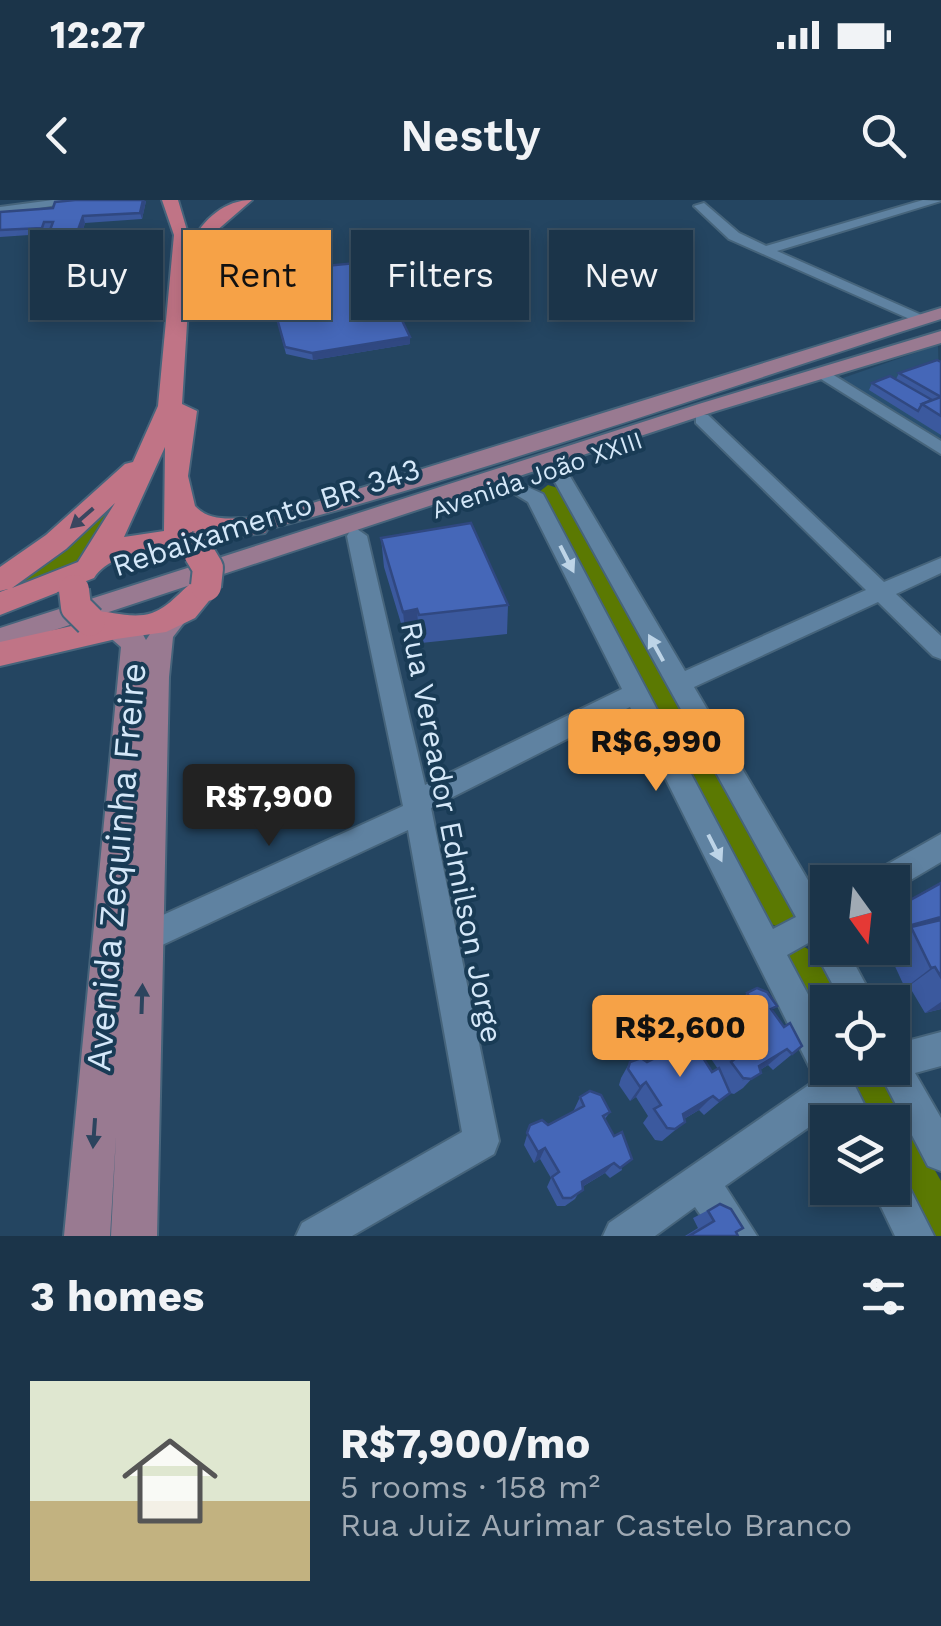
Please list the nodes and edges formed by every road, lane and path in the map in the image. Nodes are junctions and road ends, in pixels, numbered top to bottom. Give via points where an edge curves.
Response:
1 (80, 200) edge
2 (725, 200) edge
3 (866, 200) edge
4 (936, 200) edge
5 (237, 203) edge
6 (172, 204) edge
7 (0, 212) edge
8 (894, 212) junction
9 (765, 250) junction
10 (941, 313) edge
11 (920, 320) junction
12 (941, 337) edge
13 (819, 352) junction
14 (889, 355) junction
15 (827, 376) junction
16 (702, 419) junction
17 (163, 448) junction
18 (941, 449) edge
19 (522, 454) joint
20 (556, 463) junction
21 (510, 485) junction
22 (255, 527) junction
23 (357, 536) junction
24 (190, 548) junction
25 (941, 564) edge
26 (84, 574) junction
27 (0, 582) edge
28 (878, 591) junction
29 (191, 602) junction
30 (0, 604) edge
31 (0, 621) edge
32 (101, 625) junction
33 (0, 638) edge
34 (941, 650) edge
35 (0, 654) edge
36 (676, 685) junction
37 (636, 693) junction
38 (138, 806) junction
39 (417, 807) junction
40 (941, 847) edge
41 (910, 865) edge
42 (810, 907) edge
43 (810, 936) edge
44 (143, 939) junction
45 (767, 949) junction
46 (810, 1032) edge
47 (941, 1049) edge
48 (910, 1058) edge
49 (817, 1085) edge
50 (904, 1085) edge
51 (941, 1153) edge
52 (700, 1182) junction
53 (899, 1205) edge
54 (86, 1236) edge
55 (134, 1236) edge
56 (315, 1236) edge
57 (622, 1236) edge
58 (738, 1236) edge
59 (915, 1236) edge

1 - 7 street
2 - 9 street via 700,206 734,236
3 - 8 street
4 - 8 street
5 - 6 highway via 200,213
5 - 17 highway via 207,230 192,260 190,368
6 - 17 highway via 184,236
8 - 9 street
9 - 11 street
10 - 11 main road, Avenida João XXIII
11 - 13 main road, Avenida João XXIII
12 - 14 main road, Avenida João XXIII
13 - 19 main road, Avenida João XXIII
13 - 22 main road, Avenida João XXIII
14 - 15 main road, Avenida João XXIII
14 - 20 main road, Avenida João XXIII
15 - 16 main road, Avenida João XXIII
15 - 18 street
16 - 20 main road, Avenida João XXIII
16 - 28 street
17 - 22 highway via 190,519 207,528
17 - 24 highway
17 - 26 highway
17 -> 27 highway
19 - 31 main road, Rebaixamento BR 343
20 - 21 main road, Avenida João XXIII
20 - 33 main road, Rebaixamento BR 343
36 -> 20 street
21 - 23 main road, Avenida João XXIII
21 -> 37 street via 536,498
22 - 24 main road, Avenida João XXIII
23 - 29 main road, Avenida João XXIII
23 - 39 street, Rua Vereador Edmilson Jorge
24 - 26 highway via 126,545
24 - 29 highway, bridge via 208,568
25 - 28 street
26 - 30 highway
26 - 32 highway, bridge via 76,607
28 - 34 street
28 - 36 street
29 - 32 highway via 135,628
29 - 38 main road, Avenida Zequinha Freire via 160,634
32 - 35 highway
32 - 38 main road, Avenida Zequinha Freire via 135,646
36 - 42 street
37 - 39 street
37 -> 45 street
38 - 44 main road, Avenida Zequinha Freire
38 -> 54 main road, Avenida Zequinha Freire
39 - 44 street
39 - 56 street, Rua Vereador Edmilson Jorge via 480,1141
40 - 41 street
43 - 45 street
55 -> 44 main road, Avenida Zequinha Freire
45 - 46 street
47 - 48 street
49 - 52 street
50 - 51 street
52 - 57 street
52 - 58 street
53 - 59 street

